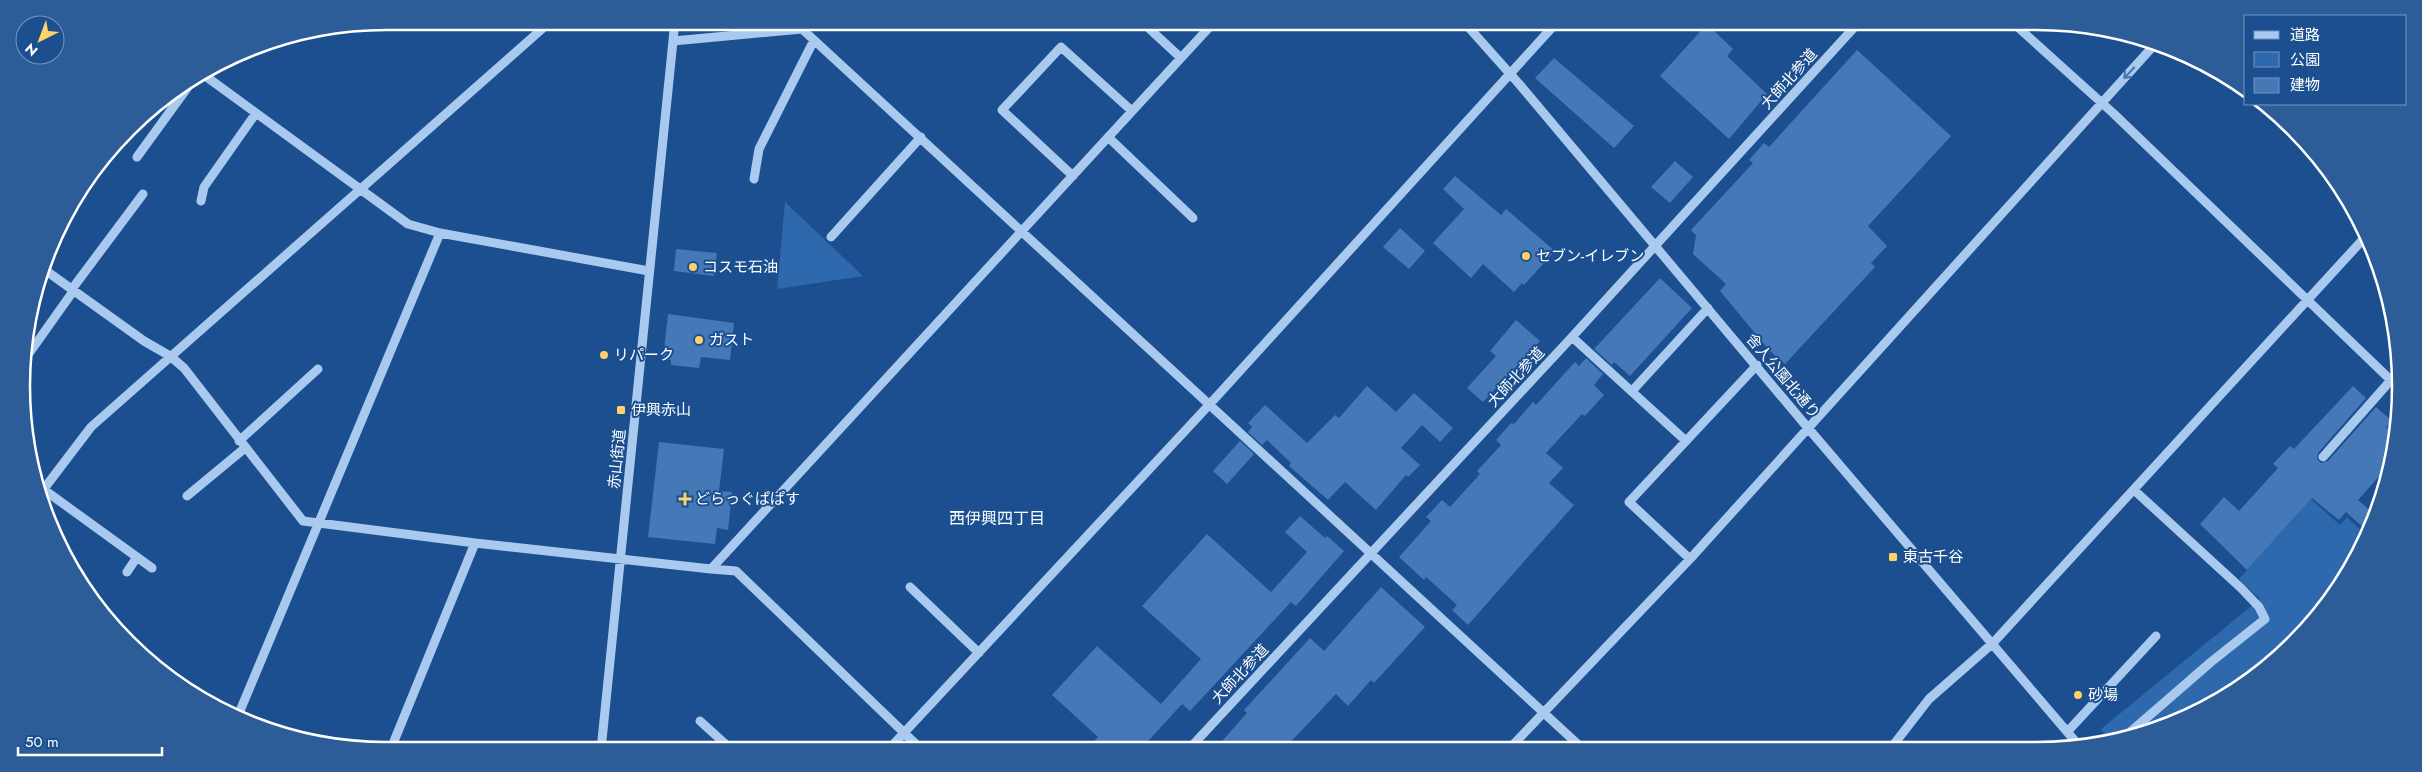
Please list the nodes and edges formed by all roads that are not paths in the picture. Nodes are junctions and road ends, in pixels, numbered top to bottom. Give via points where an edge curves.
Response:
1 (541, 30) edge
2 (674, 30) edge
3 (782, 30) edge
4 (804, 30) edge
5 (1150, 30) edge
6 (1207, 30) edge
7 (1471, 30) edge
8 (1550, 30) edge
9 (1852, 30) edge
10 (2021, 30) edge
11 (814, 40) junction
12 (673, 41) junction
13 (2150, 49) edge
14 (1181, 58) junction
15 (1510, 74) junction
16 (208, 78) edge
17 (183, 94) edge
18 (2101, 102) junction
19 (1132, 111) junction
20 (256, 113) junction
21 (921, 137) junction
22 (1108, 137) junction
23 (137, 157) dead end
24 (1073, 176) junction
25 (754, 179) dead end
26 (361, 189) junction
27 (144, 194) dead end
28 (201, 201) dead end
29 (1193, 218) dead end
30 (1022, 231) junction
31 (440, 233) junction
32 (831, 237) dead end
33 (2361, 241) edge
34 (1656, 246) junction
35 (649, 271) junction
36 (49, 273) edge
37 (73, 290) junction
38 (2307, 298) junction
39 (1708, 308) junction
40 (1572, 337) junction
41 (32, 349) edge
42 (170, 356) junction
43 (1756, 365) junction
44 (318, 369) dead end
45 (2391, 380) joint
46 (1632, 390) junction
47 (1209, 405) junction
48 (1808, 428) junction
49 (239, 440) junction
50 (1686, 441) junction
51 (246, 448) junction
52 (2323, 457) dead end
53 (45, 486) edge
54 (2134, 490) junction
55 (48, 496) edge
56 (187, 496) dead end
57 (319, 523) junction
58 (475, 544) junction
59 (1370, 554) junction
60 (137, 557) junction
61 (1690, 559) junction
62 (620, 560) junction
63 (152, 568) dead end
64 (711, 568) junction
65 (127, 572) dead end
66 (910, 587) dead end
67 (2156, 636) dead end
68 (1993, 643) junction
69 (979, 653) junction
70 (240, 710) edge
71 (1544, 711) junction
72 (700, 721) dead end
73 (2135, 728) edge
74 (2068, 732) junction
75 (904, 734) junction
76 (2074, 740) edge
77 (394, 742) edge
78 (602, 742) edge
79 (723, 742) edge
80 (896, 742) edge
81 (913, 742) edge
82 (1195, 742) edge
83 (1515, 742) edge
84 (1577, 742) edge
85 (1896, 742) edge

1 - 26 street
2 - 12 street, 赤山街道
3 - 12 street
4 - 11 street
5 - 14 street
6 - 14 street
7 - 15 street, 舎人公園北通り
8 - 15 street
9 - 34 street, 大師北参道
10 - 18 street
11 - 21 street
11 - 25 street via 759,149
12 - 35 street, 赤山街道
13 -> 18 street
14 - 19 street
15 - 34 street, 舎人公園北通り
15 - 47 street
16 - 20 street
17 - 23 street
18 - 38 street
18 - 48 street
19 - 22 street
19 - 24 street via 1061,47 1008,103 1002,110
20 - 26 street
20 - 28 street via 204,187
21 - 30 street
21 - 32 street
22 - 24 street
22 - 29 street
24 - 30 street
26 - 31 street via 408,224
26 - 42 street
27 - 37 street
30 - 47 street
30 - 64 street
31 - 35 street
31 - 57 street
33 - 38 street
34 - 39 street, 舎人公園北通り
34 - 40 street, 大師北参道
35 - 62 street, 赤山街道
36 - 37 street
37 - 41 street
37 - 42 street
38 - 45 street
38 - 54 street
39 - 43 street, 舎人公園北通り
39 - 46 street
40 - 46 street
40 - 59 street, 大師北参道
42 - 49 street via 184,368
42 - 53 street via 91,427
43 - 48 street, 舎人公園北通り
43 - 50 street
44 - 49 street
45 - 52 street
46 - 50 street
47 - 59 street
47 - 69 street
48 - 61 street
48 - 68 street, 舎人公園北通り
49 - 51 street
50 - 61 street via 1629,502
51 - 56 street
51 - 57 street via 304,520
54 - 68 street
54 - 73 street via 2247,594 2265,619
55 - 60 street
57 - 58 street
57 - 70 street
58 - 62 street
58 - 77 street
59 - 71 street
59 - 82 street, 大師北参道
60 - 63 street
60 - 65 street
61 - 71 street
62 - 64 street
62 - 78 street, 赤山街道
64 - 75 street via 736,571
66 - 69 street
67 - 74 street
68 - 74 street, 舎人公園北通り
68 - 85 street via 1929,699
69 - 75 street
71 - 83 street
71 - 84 street
72 - 79 street
74 - 76 street, 舎人公園北通り
75 - 80 street
75 - 81 street

